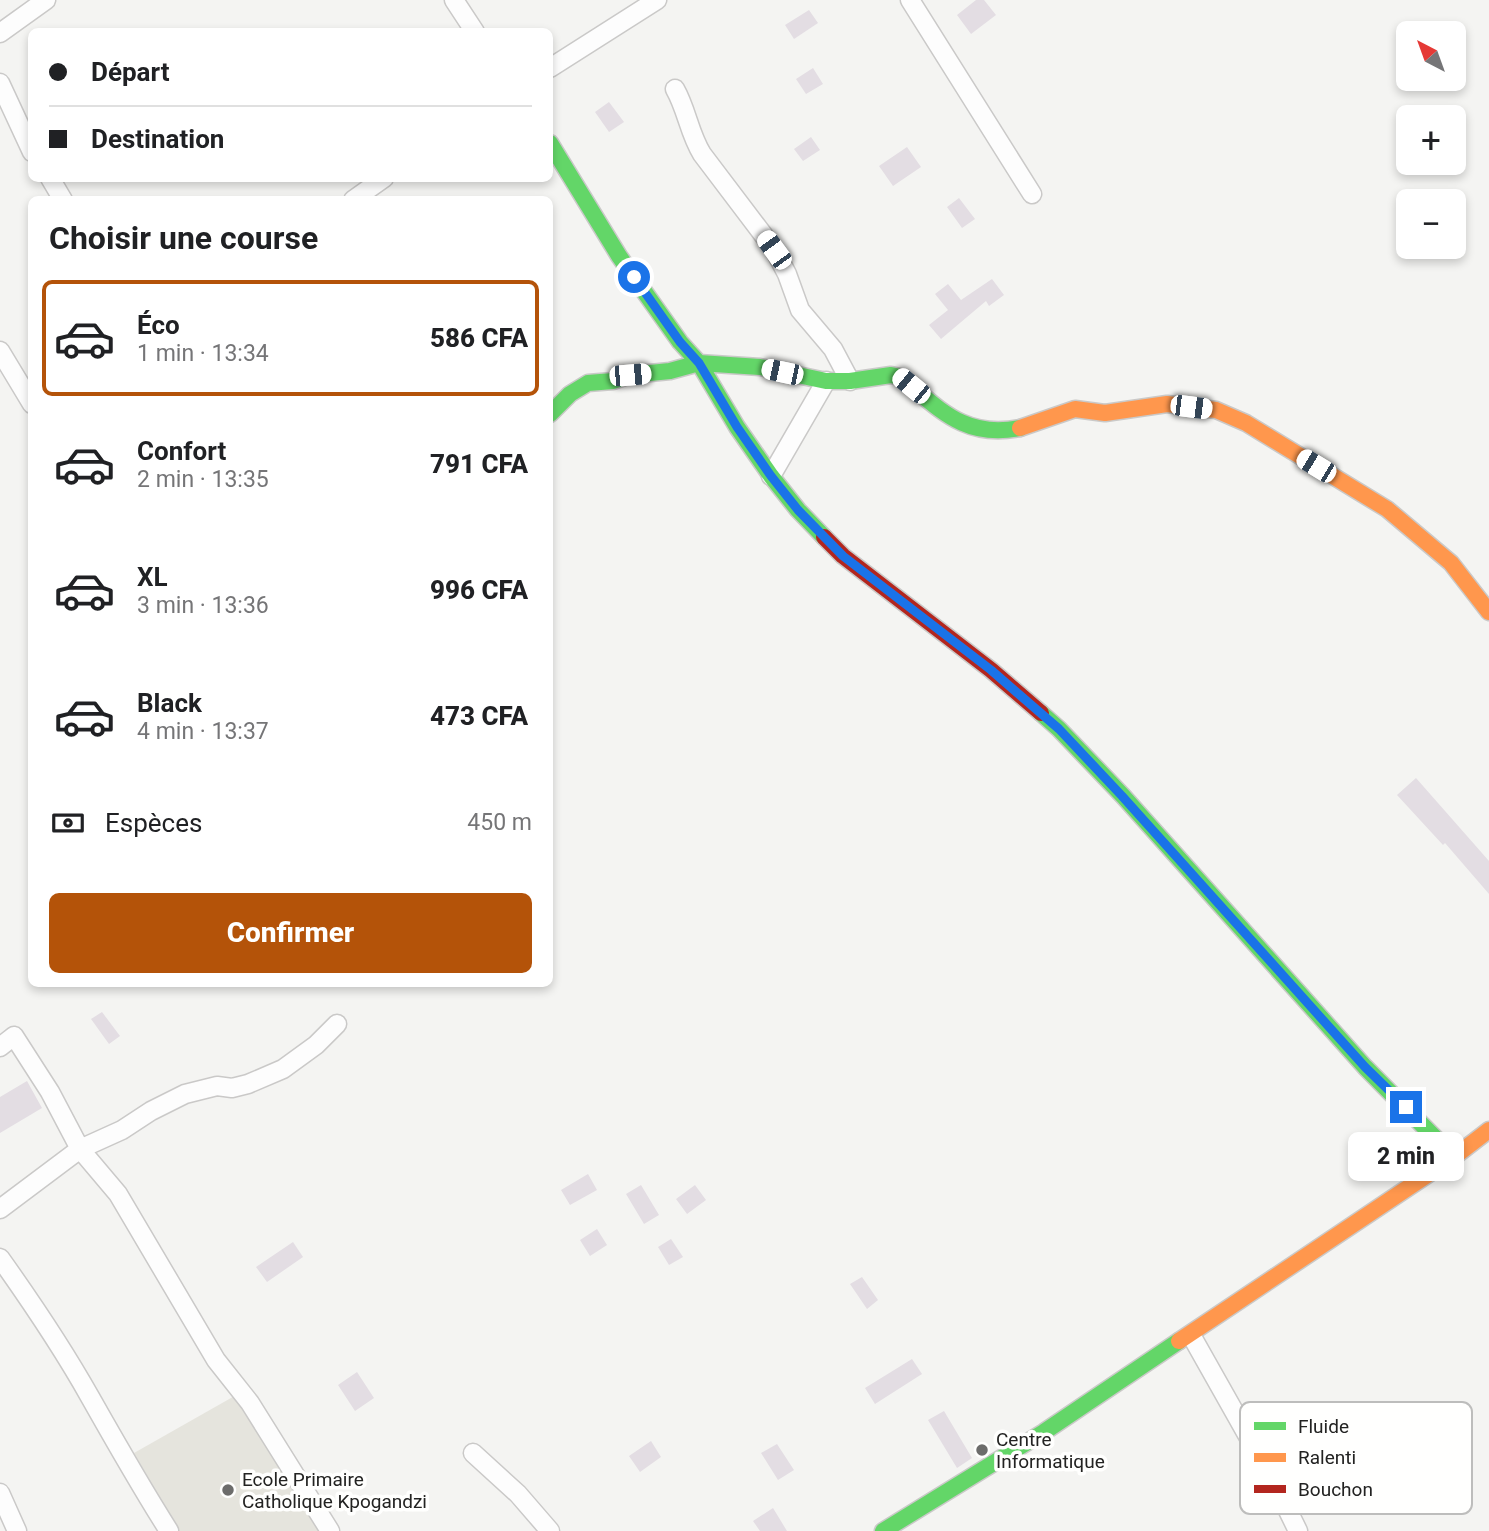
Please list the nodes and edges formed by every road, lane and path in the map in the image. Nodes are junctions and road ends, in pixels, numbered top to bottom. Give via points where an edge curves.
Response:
1 (46, 0) edge
2 (454, 0) edge
3 (657, 0) edge
4 (910, 0) edge
5 (472, 28) edge
6 (0, 33) edge
7 (553, 66) edge
8 (0, 83) edge
9 (675, 89) dead end
10 (28, 143) edge
11 (553, 148) edge
12 (378, 182) edge
13 (1032, 194) dead end
14 (359, 196) edge
15 (0, 351) edge
16 (699, 363) junction
17 (826, 381) junction
18 (850, 381) junction
19 (28, 397) edge
20 (553, 411) edge
21 (771, 476) junction
22 (1489, 612) edge
23 (337, 1024) dead end
24 (0, 1047) edge
25 (1489, 1130) edge
26 (80, 1149) junction
27 (1454, 1157) junction
28 (0, 1209) edge
29 (0, 1258) edge
30 (1191, 1335) junction
31 (1240, 1422) edge
32 (473, 1453) dead end
33 (0, 1493) edge
34 (1290, 1514) edge
35 (17, 1531) edge
36 (169, 1531) edge
37 (331, 1531) edge
38 (550, 1531) edge
39 (883, 1531) edge
40 (1298, 1531) edge

1 - 6 street
2 - 5 street
3 - 7 street
4 - 13 street
8 - 10 street
9 - 18 street via 702,154 774,250 800,310 833,349
11 - 16 street via 619,256
12 - 14 street
15 - 19 street
16 - 17 street via 760,367
16 - 20 street via 588,383
16 - 21 street
17 - 18 street
17 - 21 street
18 - 22 street via 900,377 958,423 987,430 1017,429 1075,409 1105,412 1167,404 1216,410 1246,423 1387,509 1451,563
21 - 27 street via 843,556 991,670 1059,729 1365,1067
23 - 26 street via 283,1069 248,1084 185,1094
24 - 26 street via 14,1036
25 - 27 street
26 - 28 street
26 - 37 street via 118,1194 216,1360 250,1403
27 - 30 street
29 - 36 street via 48,1328
30 - 31 street
30 - 39 street
32 - 38 street
33 - 35 street
34 - 40 street

